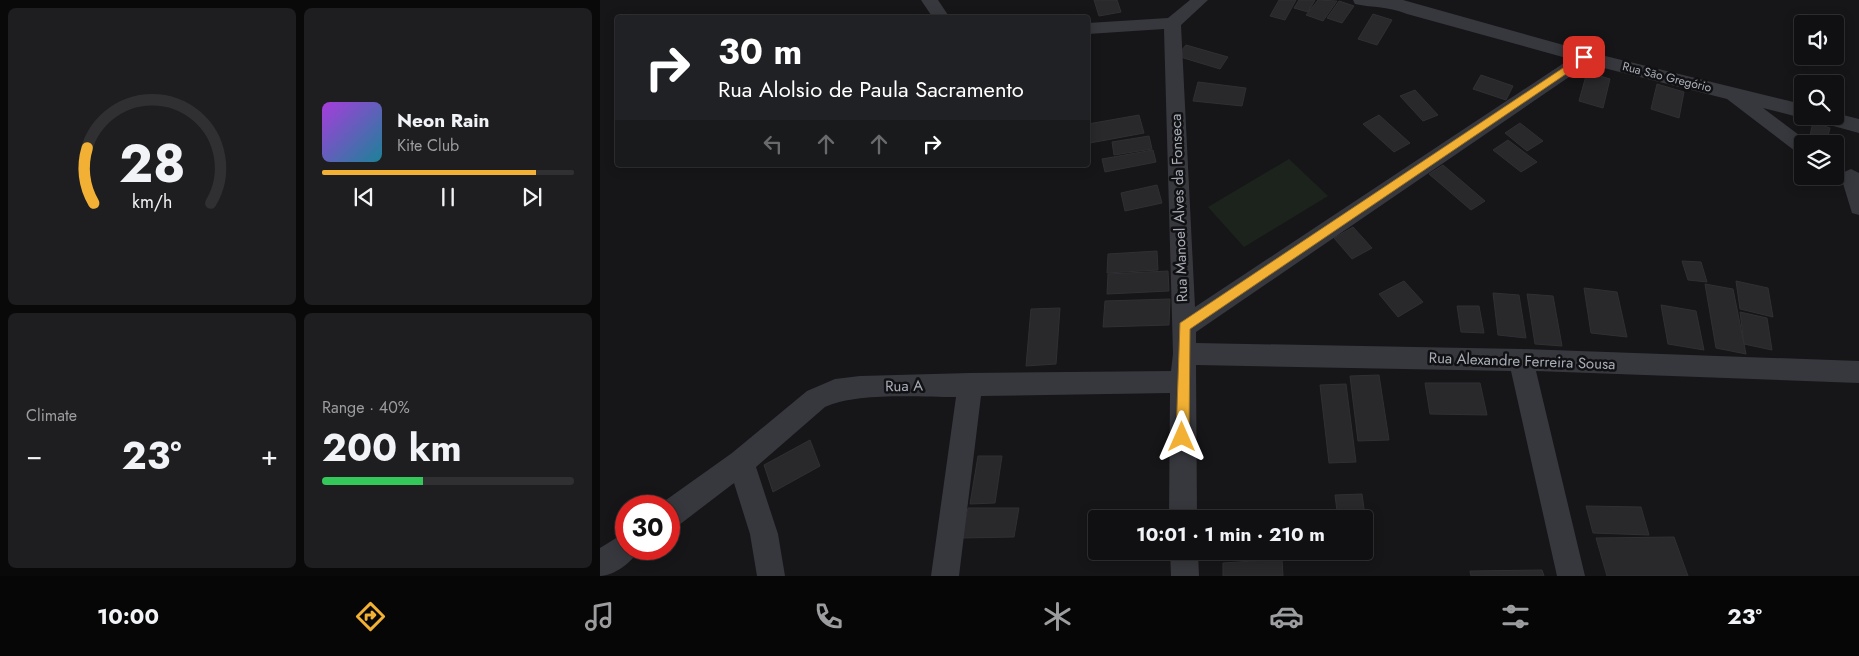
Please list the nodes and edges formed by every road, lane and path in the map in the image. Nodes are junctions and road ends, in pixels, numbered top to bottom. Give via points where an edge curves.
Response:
1 (929, 0) edge
2 (1200, 0) edge
3 (1361, 0) edge
4 (1390, 1) edge
5 (940, 15) edge
6 (1172, 23) junction
7 (1090, 28) edge
8 (1584, 57) junction
9 (1728, 92) junction
10 (1794, 109) edge
11 (1844, 122) edge
12 (1859, 126) edge
13 (1794, 140) edge
14 (1848, 176) edge
15 (1859, 207) edge
16 (1184, 327) junction
17 (1185, 354) junction
18 (1521, 360) junction
19 (1859, 372) edge
20 (1182, 382) junction
21 (970, 384) junction
22 (741, 462) junction
23 (680, 507) edge
24 (1183, 510) edge
25 (615, 554) edge
26 (1184, 560) edge
27 (600, 565) edge
28 (771, 576) edge
29 (945, 576) edge
30 (1184, 576) edge
31 (1571, 576) edge

1 - 5 street
2 - 6 street
3 - 4 street, Rua São Gregório
4 - 8 street, Rua São Gregório
6 - 7 street
6 - 16 street, Rua Manoel Alves da Fonseca
8 - 9 street, Rua São Gregório
8 - 16 street
9 - 10 street, Rua São Gregório
9 - 13 street
11 - 12 street
14 - 15 street
16 - 17 street, Rua Manoel Alves da Fonseca
17 - 18 street, Rua Alexandre Ferreira Sousa
17 - 20 street, Rua Manoel Alves da Fonseca
18 - 19 street, Rua Alexandre Ferreira Sousa
18 - 31 street
20 - 21 street, Rua A
20 - 24 street, Rua Manoel Alves da Fonseca
21 - 22 street, Rua A via 835,390 816,399
21 - 29 street
22 - 23 street, Rua A
22 - 28 street via 764,534
25 - 27 street
26 - 30 street

